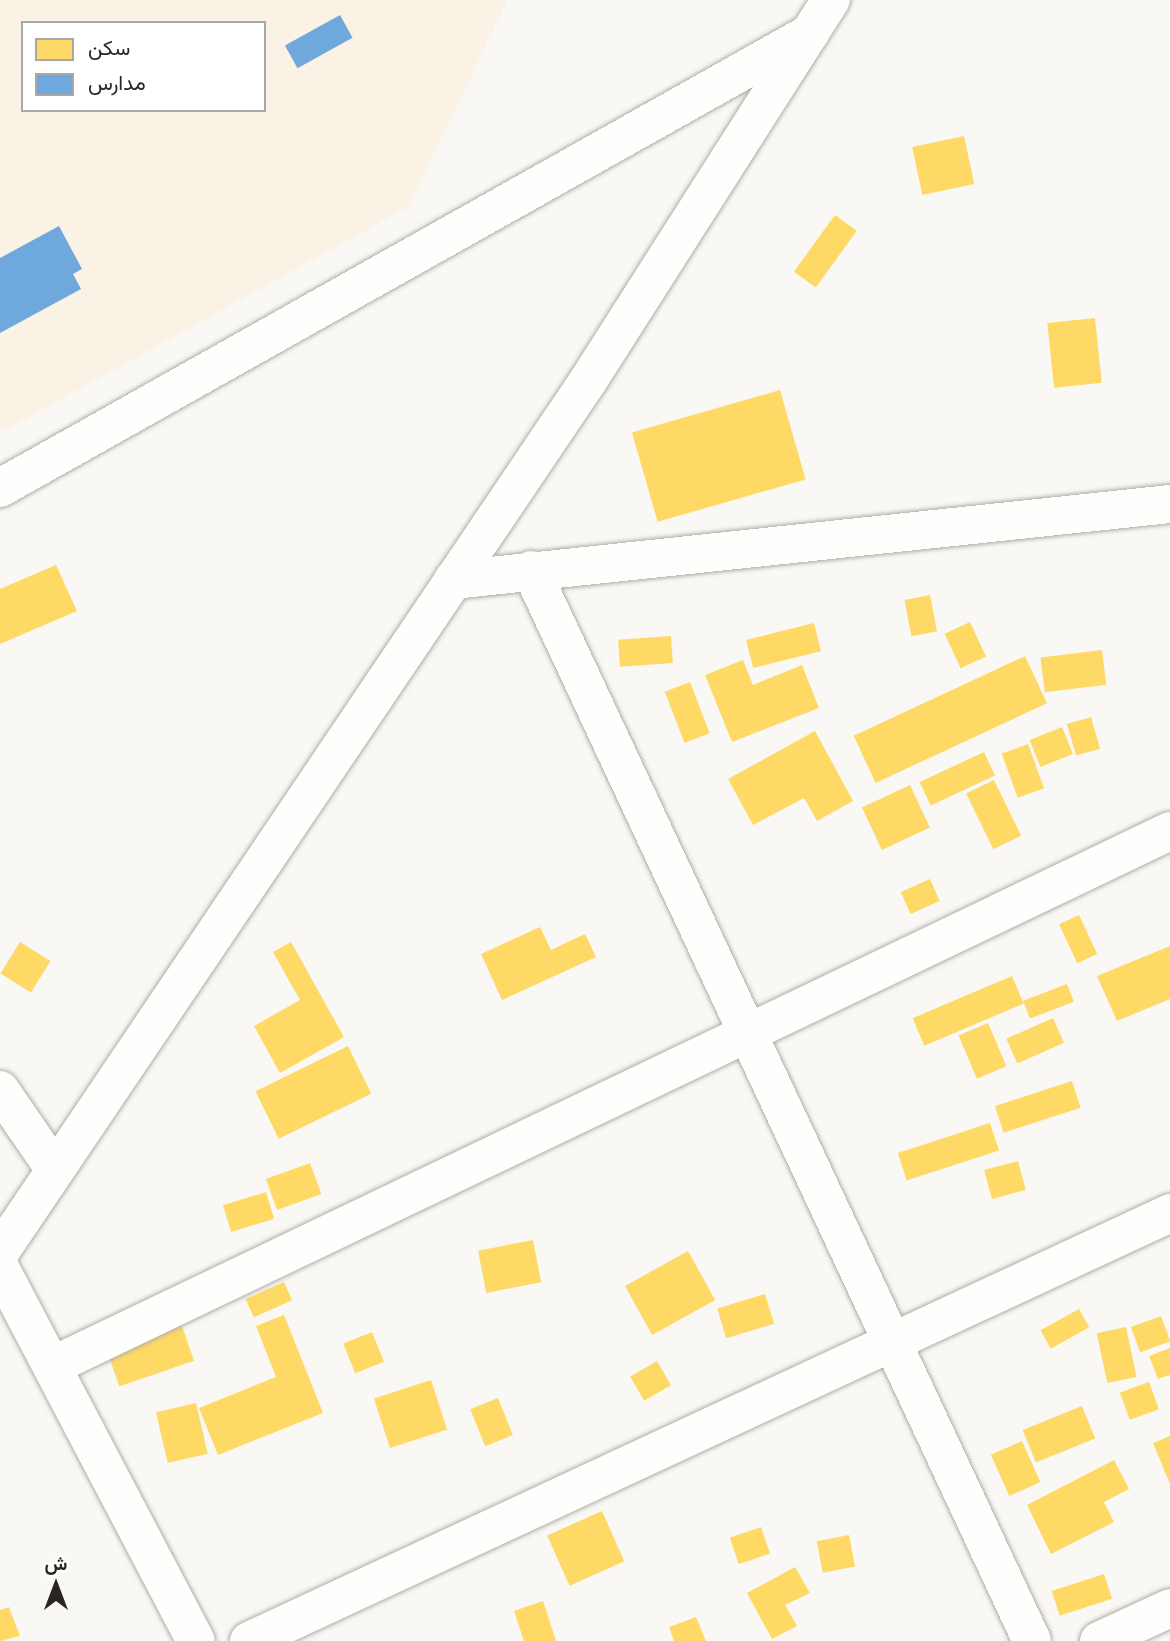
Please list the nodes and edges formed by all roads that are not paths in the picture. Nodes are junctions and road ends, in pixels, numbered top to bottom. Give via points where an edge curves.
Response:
1 (831, 0) edge
2 (810, 33) junction
3 (0, 488) edge
4 (1170, 504) edge
5 (531, 570) junction
6 (453, 580) junction
7 (1170, 831) edge
8 (748, 1034) junction
9 (0, 1090) edge
10 (55, 1170) junction
11 (1170, 1213) edge
12 (0, 1252) edge
13 (0, 1268) edge
14 (892, 1342) junction
15 (51, 1366) junction
16 (1170, 1608) edge
17 (196, 1641) edge
18 (249, 1641) edge
19 (1032, 1641) edge
20 (1099, 1641) edge

1 - 2 street
2 - 3 street
2 - 6 street via 588,381
4 - 5 street
5 - 6 street
5 - 8 street
6 - 10 street
7 - 8 street
8 - 14 street
8 - 15 street
9 - 10 street
10 - 12 street
11 - 14 street
13 - 15 street
14 - 18 street
14 - 19 street
15 - 17 street
16 - 20 street

